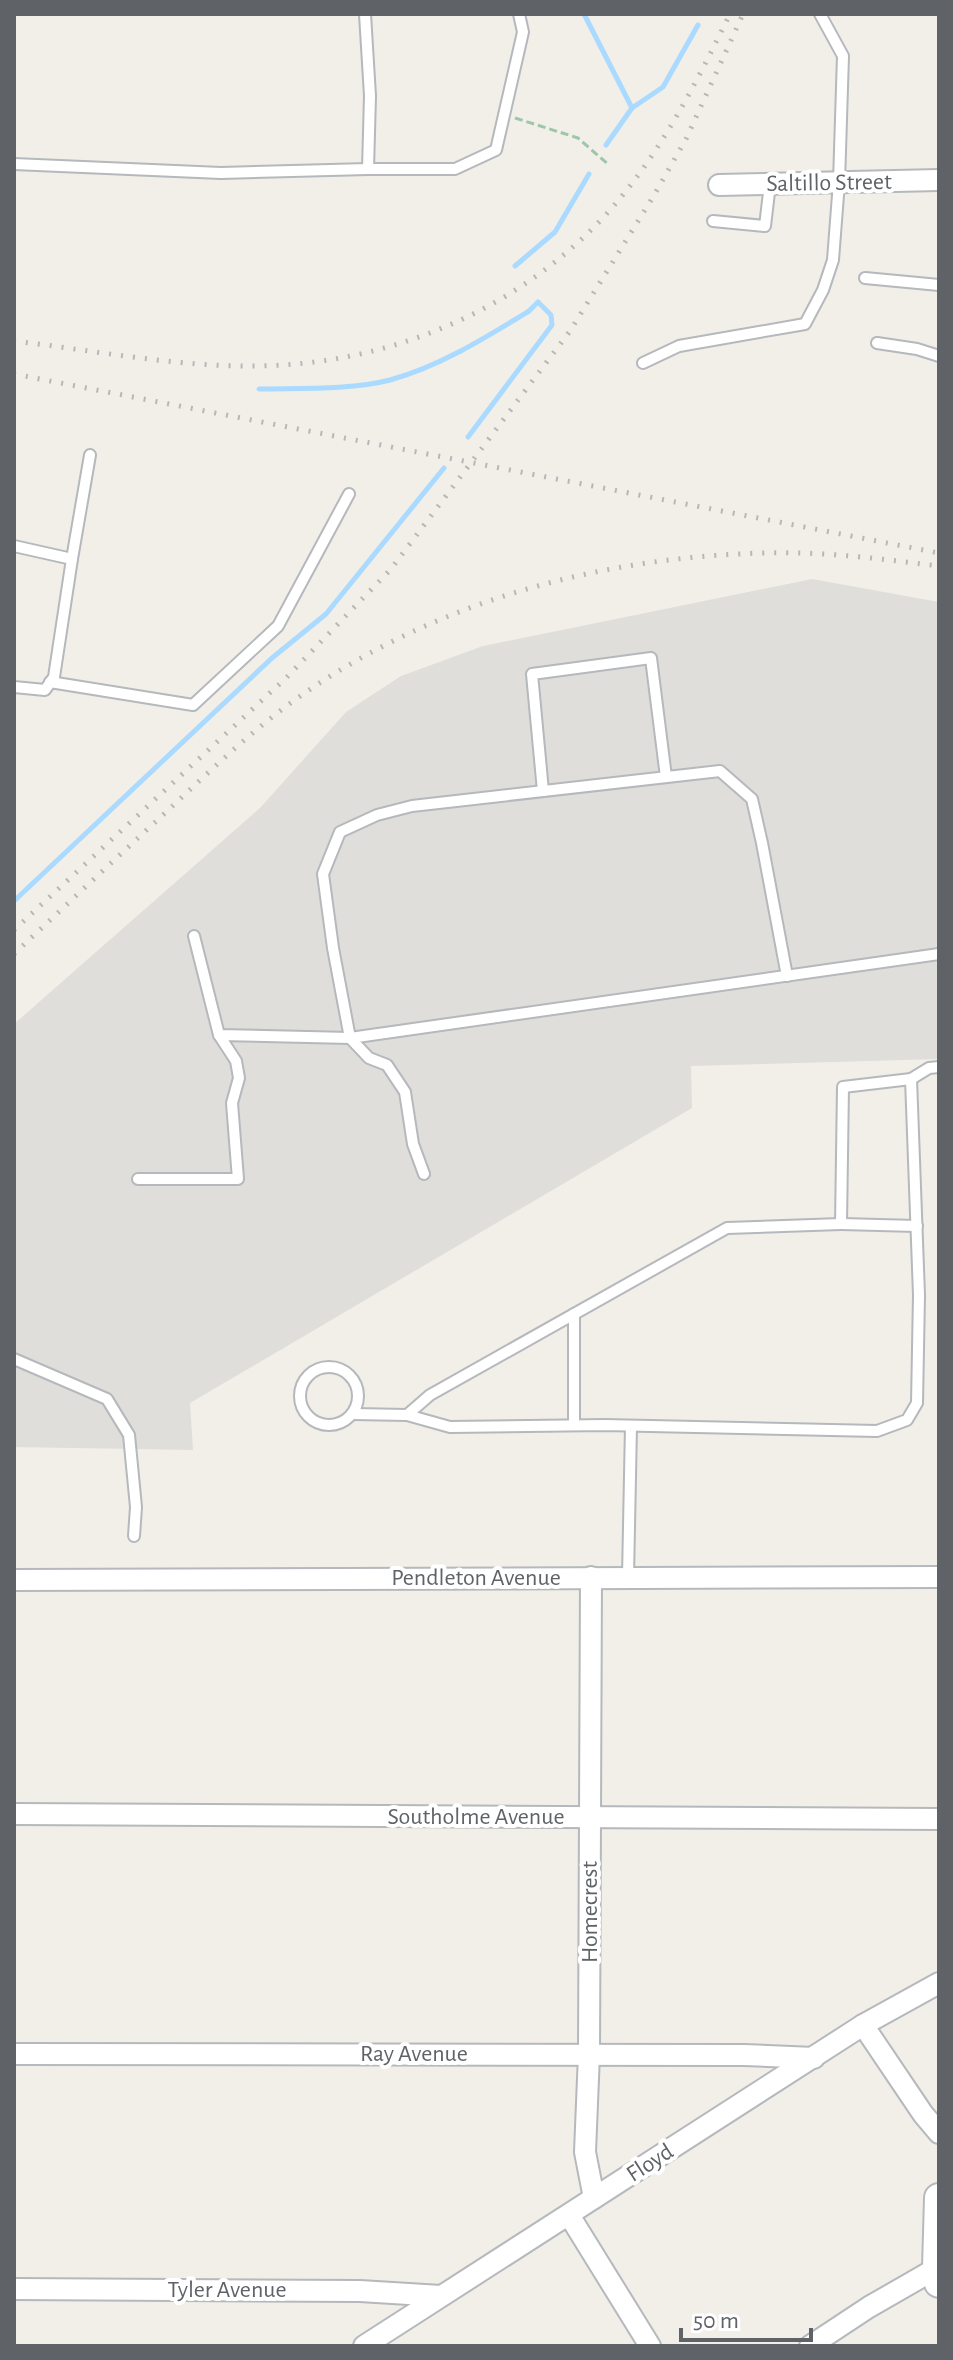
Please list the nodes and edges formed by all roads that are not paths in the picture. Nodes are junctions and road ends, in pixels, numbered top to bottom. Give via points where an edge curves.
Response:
1 (365, 14) edge
2 (519, 14) edge
3 (820, 14) edge
4 (14, 164) edge
5 (368, 169) junction
6 (939, 180) edge
7 (839, 182) junction
8 (770, 184) junction
9 (719, 185) dead end
10 (713, 221) dead end
11 (865, 278) dead end
12 (939, 285) edge
13 (877, 343) dead end
14 (939, 356) edge
15 (643, 363) dead end
16 (90, 455) dead end
17 (349, 494) dead end
18 (14, 546) edge
19 (72, 559) junction
20 (50, 682) junction
21 (14, 687) edge
22 (666, 777) junction
23 (543, 791) junction
24 (194, 936) dead end
25 (939, 954) edge
26 (787, 976) junction
27 (219, 1035) junction
28 (350, 1038) junction
29 (939, 1067) edge
30 (911, 1079) junction
31 (424, 1174) dead end
32 (138, 1179) dead end
33 (841, 1224) junction
34 (917, 1226) junction
35 (574, 1314) junction
36 (14, 1359) edge
37 (353, 1414) junction
38 (407, 1415) junction
39 (574, 1425) junction
40 (631, 1426) junction
41 (134, 1536) dead end
42 (591, 1577) junction
43 (628, 1577) junction
44 (939, 1577) edge
45 (14, 1580) edge
46 (14, 1814) edge
47 (591, 1818) junction
48 (939, 1819) edge
49 (939, 1983) edge
50 (863, 2025) junction
51 (14, 2054) edge
52 (589, 2054) junction
53 (814, 2058) junction
54 (939, 2133) edge
55 (594, 2198) junction
56 (939, 2198) edge
57 (569, 2215) junction
58 (938, 2276) edge
59 (14, 2289) edge
60 (441, 2296) junction
61 (364, 2346) edge
62 (650, 2346) edge
63 (810, 2346) edge

1 - 5 lane
2 - 5 lane via 523,32 496,150 455,169
3 - 7 lane via 843,56
4 - 5 lane via 221,173
6 - 7 street, Saltillo Street
7 - 8 street, Saltillo Street
7 - 15 lane via 833,260 805,324 679,346
8 - 9 street, Saltillo Street
8 - 10 lane via 765,226
11 - 12 lane
13 - 14 lane
16 - 19 lane
17 - 20 lane via 278,626 193,705
18 - 19 lane
19 - 20 lane
20 - 21 lane via 45,690
22 - 23 lane
22 - 23 lane via 651,658 532,674
22 - 26 lane via 720,771 752,799
23 - 28 lane via 412,806 340,832 323,874
24 - 27 lane
25 - 26 lane
26 - 28 lane
27 - 28 lane
27 - 32 lane via 236,1061 239,1078 232,1103 238,1179
28 - 31 lane via 398,1079
29 - 30 lane
30 - 33 lane via 843,1087
30 - 34 lane
33 - 34 lane
33 - 35 lane via 727,1228
34 - 40 lane via 917,1403 907,1420 877,1431
35 - 38 lane via 430,1395
35 - 39 lane
36 - 41 lane via 107,1399 129,1435
37 - 37 lane via 327,1426 309,1418 300,1400 304,1380 319,1369 346,1372 359,1396
37 - 38 lane
38 - 39 lane via 450,1427
39 - 40 lane
40 - 43 lane
42 - 43 street, Pendleton Avenue
42 - 45 street, Pendleton Avenue
42 - 47 street, Homecrest
43 - 44 street, Pendleton Avenue
46 - 47 street, Southolme Avenue
47 - 48 street, Southolme Avenue
47 - 52 street, Homecrest
49 - 50 street, Floyd
50 - 53 street, Floyd
50 - 54 street
51 - 52 street, Ray Avenue
52 - 53 street, Ray Avenue
52 - 55 street, Homecrest via 585,2152
53 - 55 street, Floyd
55 - 57 street, Floyd
56 - 58 main road
57 - 60 street, Floyd
57 - 62 street
58 - 63 street via 869,2307
59 - 60 street, Tyler Avenue
60 - 61 street, Floyd

